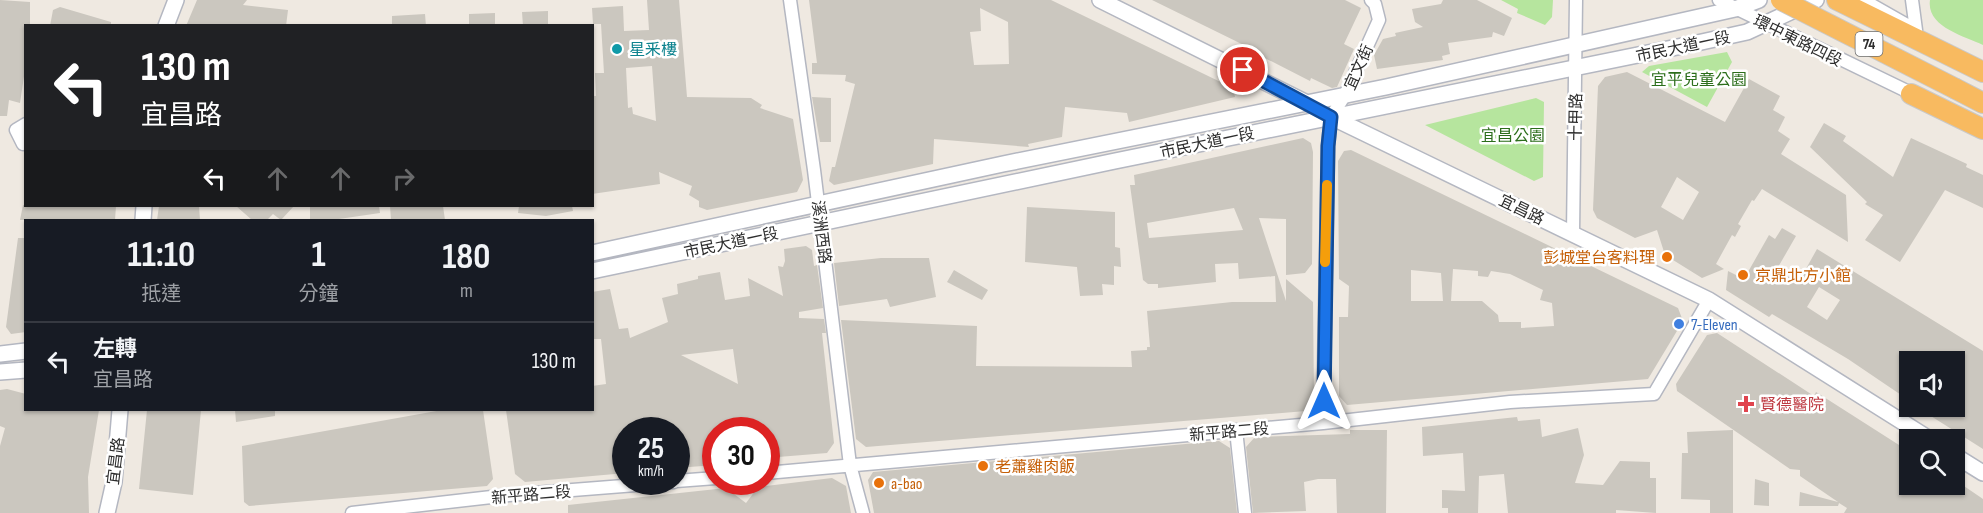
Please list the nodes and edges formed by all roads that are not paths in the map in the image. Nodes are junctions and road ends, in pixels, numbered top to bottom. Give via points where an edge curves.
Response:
1 (176, 0) edge
2 (790, 0) edge
3 (1100, 0) edge
4 (1371, 0) edge
5 (1576, 0) edge
6 (1719, 0) edge
7 (1759, 0) edge
8 (1781, 0) edge
9 (1816, 0) edge
10 (1837, 0) edge
11 (1863, 0) edge
12 (1912, 0) edge
13 (1735, 9) junction
14 (167, 24) edge
15 (1766, 24) junction
16 (1916, 30) junction
17 (1575, 45) junction
18 (1983, 63) edge
19 (1575, 68) junction
20 (1983, 72) edge
21 (1911, 94) junction
22 (1346, 95) junction
23 (1308, 103) junction
24 (1983, 103) edge
25 (1331, 117) junction
26 (1983, 119) edge
27 (24, 125) edge
28 (1983, 129) edge
29 (1983, 138) edge
30 (23, 144) dead end
31 (818, 203) junction
32 (821, 224) junction
33 (1573, 233) junction
34 (594, 253) edge
35 (594, 271) edge
36 (1709, 300) junction
37 (24, 351) edge
38 (0, 354) edge
39 (24, 370) edge
40 (0, 372) edge
41 (120, 411) edge
42 (1323, 423) junction
43 (1914, 429) edge
44 (1236, 430) junction
45 (1965, 462) edge
46 (850, 465) junction
47 (780, 472) edge
48 (1983, 473) edge
49 (612, 486) edge
50 (106, 513) edge
51 (352, 513) edge
52 (863, 513) edge
53 (1245, 513) edge

1 - 14 street
2 - 31 street, 溪洲西路
3 - 23 street, 宜昌路
4 - 22 street, 宜文街 via 1379,20
5 - 17 street, 十甲路
6 - 13 street, 環中東路四段
7 - 13 street, 市民大道一段
8 - 24 highway, 74, bridge
9 - 15 street, 市民大道一段
10 - 20 highway, 74
11 - 16 street
12 - 16 street
13 - 15 street, 環中東路四段
13 - 17 street, 市民大道一段
15 - 19 street, 市民大道一段 via 1747,32
15 - 21 street, 環中東路四段
16 - 18 street
17 - 19 street, 十甲路
17 - 22 street, 市民大道一段
19 - 25 street, 市民大道一段
19 - 33 street, 十甲路
21 - 26 street, 環中東路四段 via 1937,99
21 - 28 highway
21 - 29 street, 環中東路四段 via 1926,109
22 - 23 street, 市民大道一段
22 - 25 street, 宜文街
23 - 25 street, 宜昌路
23 - 31 street, 市民大道一段
25 - 32 street, 市民大道一段
25 - 33 street, 宜昌路
25 - 42 street, 宜文街
27 - 30 street via 16,130
31 - 32 street, 溪洲西路
31 - 34 street, 市民大道一段
32 - 35 street, 市民大道一段
32 - 46 street, 溪洲西路
33 - 36 street, 宜昌路
36 - 42 street, 新平路二段 via 1654,394 1510,402
36 - 43 street, 宜昌路
37 - 38 street
39 - 40 street
41 - 50 street, 宜昌路 via 114,482
42 - 44 street, 新平路二段
44 - 46 street, 新平路二段
44 - 53 street
45 - 48 street
46 - 47 street, 新平路二段
46 - 52 street, 溪洲西路
49 - 51 street, 新平路二段

